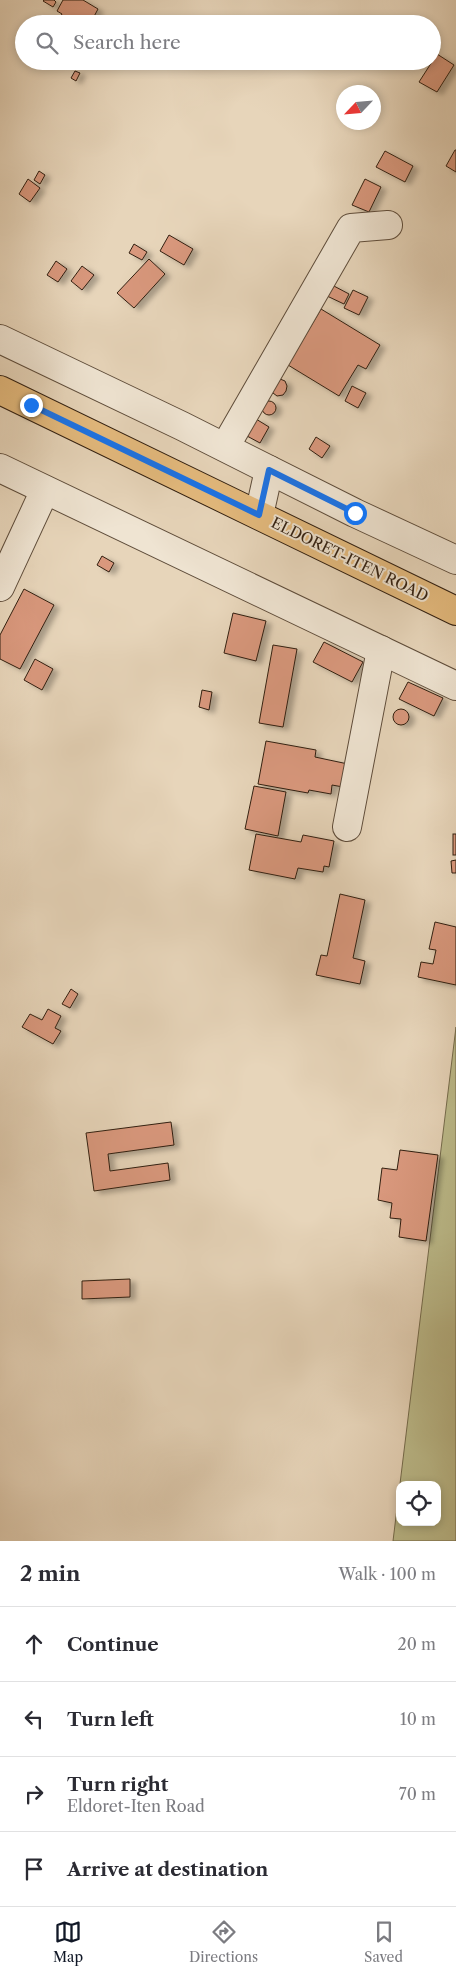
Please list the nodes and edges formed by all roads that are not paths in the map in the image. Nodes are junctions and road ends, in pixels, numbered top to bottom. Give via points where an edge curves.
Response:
1 (388, 225) dead end
2 (0, 339) edge
3 (0, 390) edge
4 (224, 447) junction
5 (0, 468) edge
6 (269, 470) junction
7 (45, 490) junction
8 (259, 515) junction
9 (456, 560) edge
10 (0, 587) edge
11 (456, 610) edge
12 (381, 650) junction
13 (456, 686) edge
14 (347, 827) dead end

1 - 4 street via 351,228
2 - 4 street
3 - 8 main road, ELDORET-ITEN ROAD
4 - 6 street
5 - 7 street
6 - 8 street
6 - 9 street
7 - 10 street
7 - 12 street
8 - 11 main road, ELDORET-ITEN ROAD
12 - 13 street
12 - 14 street

